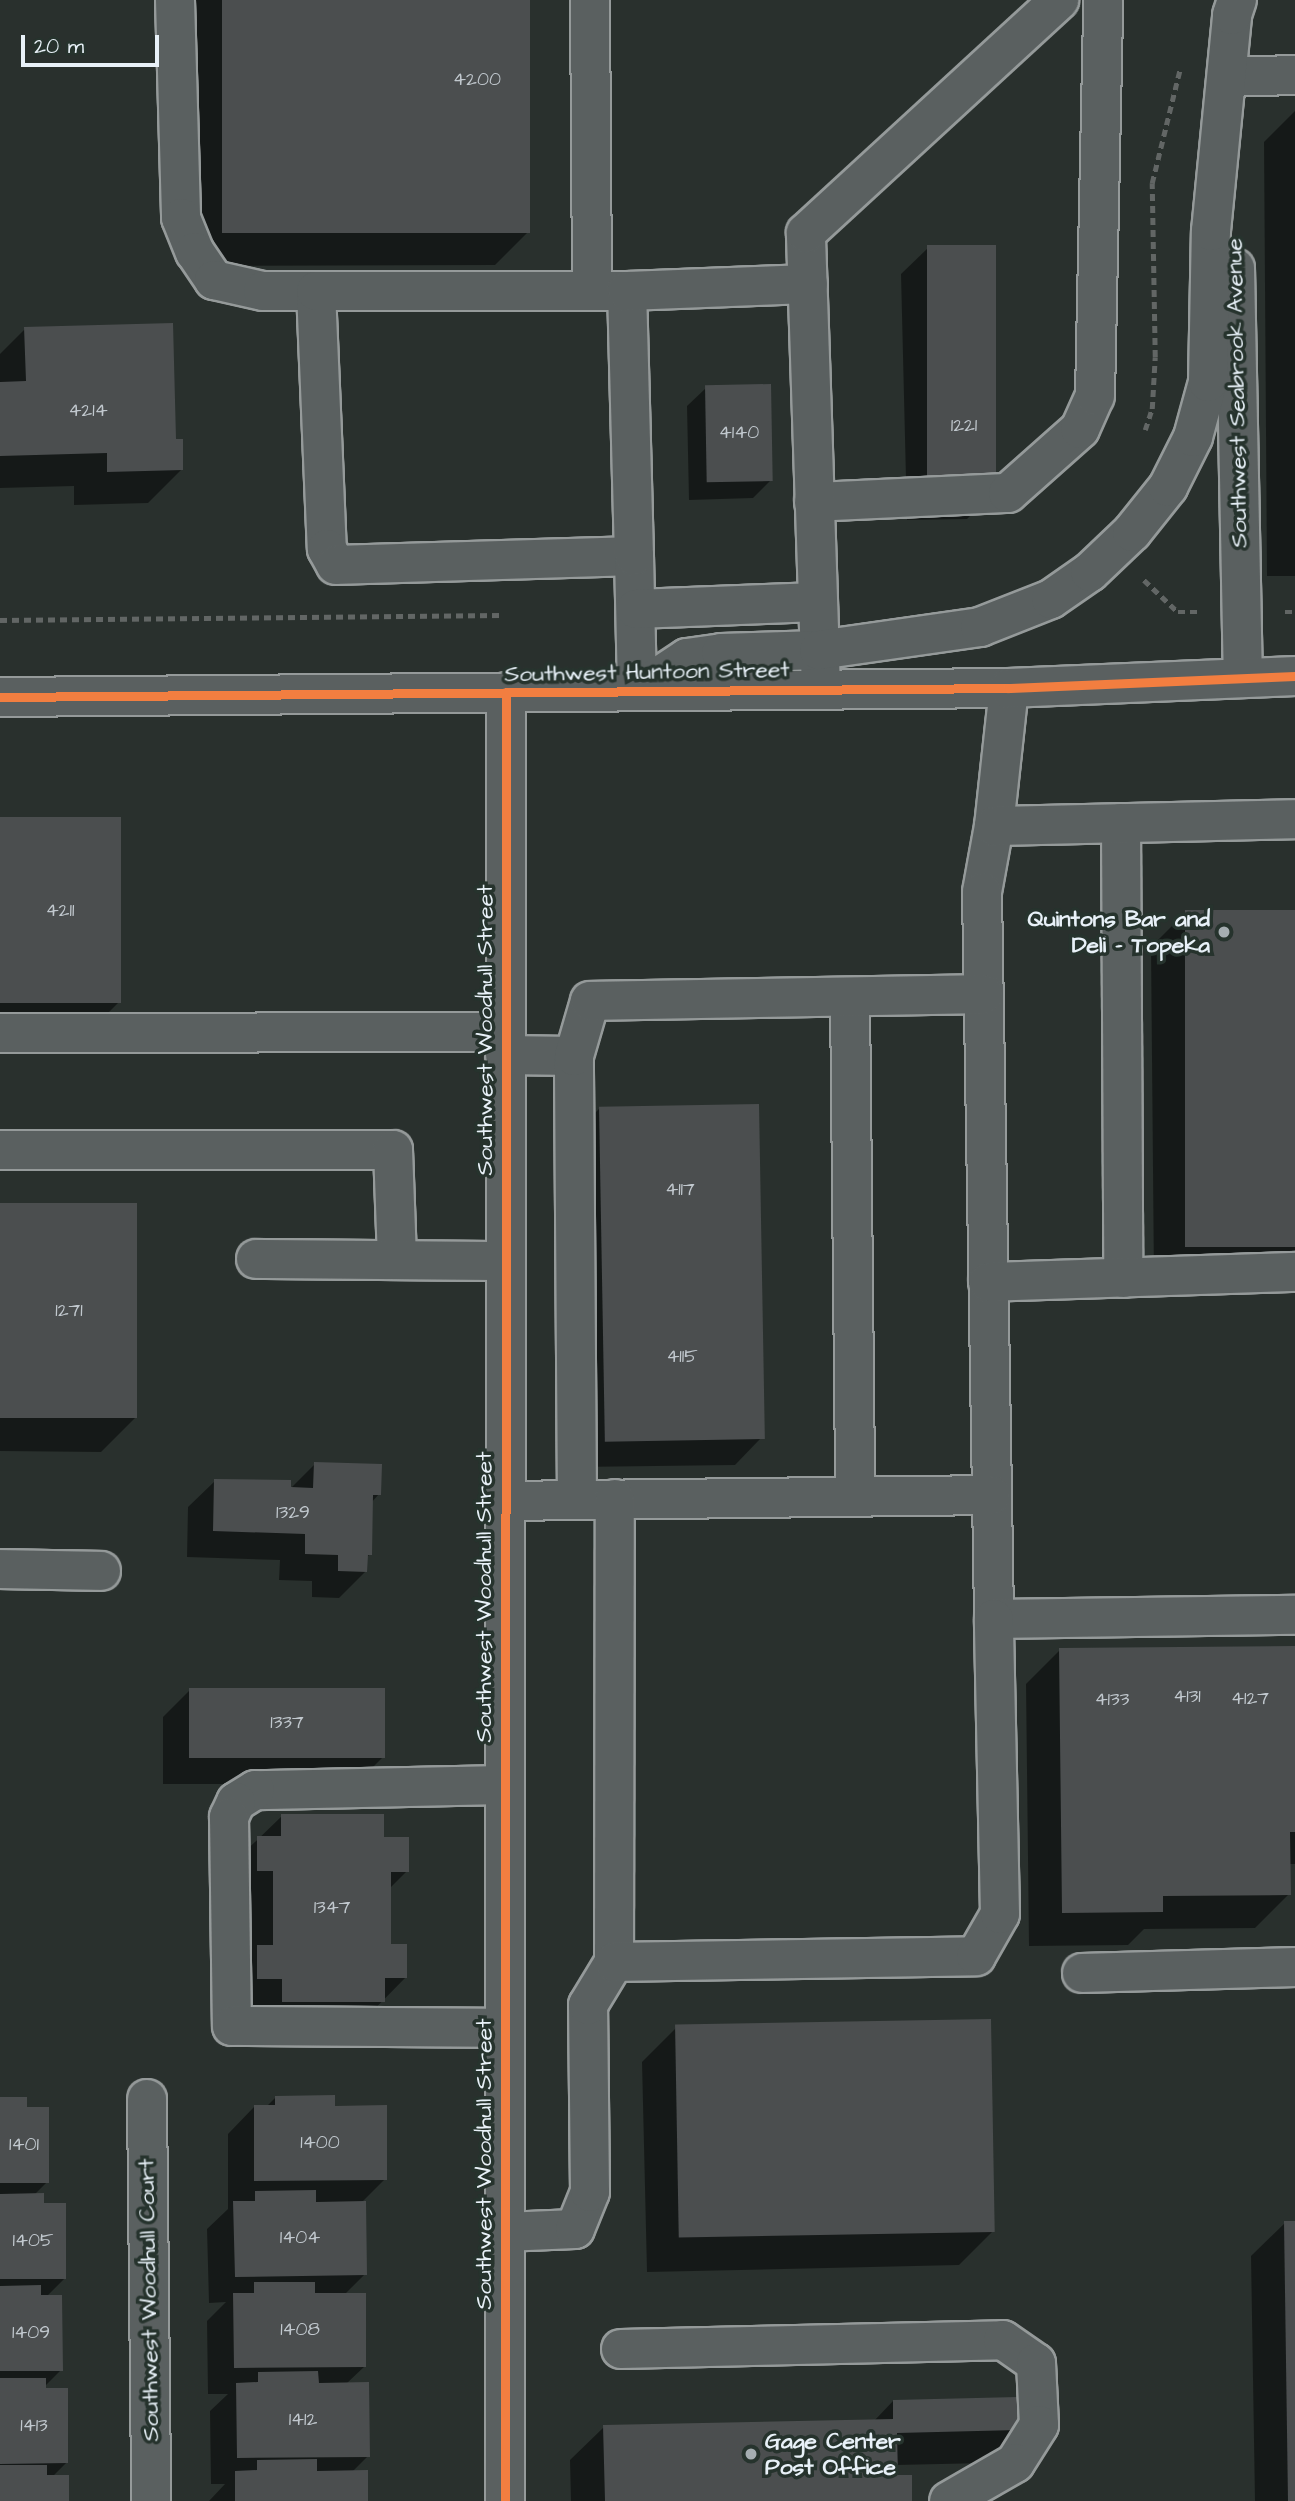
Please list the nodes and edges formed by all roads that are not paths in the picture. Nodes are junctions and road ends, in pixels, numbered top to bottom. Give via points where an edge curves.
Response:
1 (175, 0) edge
2 (590, 0) edge
3 (1103, 0) edge
4 (1237, 0) edge
5 (1057, 1) edge
6 (1295, 75) edge
7 (1225, 93) junction
8 (808, 284) junction
9 (316, 291) junction
10 (609, 291) junction
11 (814, 502) junction
12 (634, 556) junction
13 (817, 602) junction
14 (636, 609) junction
15 (819, 650) junction
16 (1295, 676) edge
17 (1243, 677) junction
18 (1009, 688) junction
19 (821, 689) junction
20 (637, 691) junction
21 (506, 692) junction
22 (0, 698) edge
23 (1295, 820) edge
24 (1121, 823) junction
25 (994, 826) junction
26 (984, 994) junction
27 (850, 997) junction
28 (0, 1033) edge
29 (505, 1044) junction
30 (574, 1056) junction
31 (0, 1150) edge
32 (256, 1259) dead end
33 (397, 1260) junction
34 (503, 1261) junction
35 (1295, 1272) edge
36 (1123, 1278) junction
37 (988, 1282) junction
38 (991, 1495) junction
39 (855, 1496) junction
40 (615, 1499) junction
41 (577, 1500) junction
42 (503, 1501) junction
43 (0, 1569) edge
44 (101, 1570) dead end
45 (1295, 1615) edge
46 (994, 1619) junction
47 (503, 1785) junction
48 (614, 1962) junction
49 (1295, 1967) edge
50 (1082, 1972) dead end
51 (503, 2028) junction
52 (147, 2099) dead end
53 (504, 2232) junction
54 (621, 2348) dead end
55 (151, 2501) edge
56 (505, 2501) edge
57 (948, 2501) edge

1 - 9 main road via 181,218 195,252 214,281 263,291
2 - 10 main road
3 - 11 main road via 1095,396 1080,429 1008,493
4 - 7 main road, Southwest Seabrook Avenue
5 - 8 main road via 806,233
6 - 7 main road
7 - 15 main road, Southwest Seabrook Avenue via 1211,231 1208,382 1194,437 1168,487 1114,550 1051,599 979,627
7 - 17 main road, Southwest Seabrook Avenue via 1235,229
8 - 10 main road
8 - 11 main road
9 - 10 main road
9 - 12 main road via 327,550 336,565
10 - 12 main road
11 - 13 main road
12 - 14 main road
13 - 14 main road
13 - 15 main road
14 - 20 main road
15 - 19 main road
15 - 20 main road, Southwest Seabrook Avenue via 687,658
16 - 17 main road, Southwest Huntoon Street
17 - 18 main road, Southwest Huntoon Street
18 - 19 main road, Southwest Huntoon Street
18 - 25 main road
19 - 20 main road, Southwest Huntoon Street
20 - 21 main road, Southwest Huntoon Street
21 - 22 main road, Southwest Huntoon Street
21 - 29 main road, Southwest Woodhull Street
23 - 24 main road
24 - 25 main road
24 - 36 main road
25 - 26 main road via 982,892
26 - 27 main road
26 - 37 main road
27 - 30 main road via 590,1001
27 - 39 main road
28 - 29 main road
29 - 30 main road
29 - 34 main road, Southwest Woodhull Street
30 - 41 main road
31 - 33 main road via 393,1150
32 - 33 main road
33 - 34 main road
34 - 42 main road, Southwest Woodhull Street
35 - 36 main road
36 - 37 main road
37 - 38 main road
38 - 39 main road
38 - 46 main road
39 - 40 main road
40 - 41 main road
40 - 48 main road
41 - 42 main road
42 - 47 main road, Southwest Woodhull Street
43 - 44 main road
45 - 46 main road
46 - 48 main road via 1000,1914 976,1956
47 - 51 main road, Southwest Woodhull Street
47 - 51 main road via 255,1790 236,1802 229,1831 232,2026
48 - 53 main road via 588,2005 590,2192 575,2229
49 - 50 main road
51 - 53 main road, Southwest Woodhull Street
52 - 55 main road, Southwest Woodhull Court
53 - 56 main road, Southwest Woodhull Street
54 - 57 main road via 1003,2340 1035,2363 1039,2425 1015,2463

